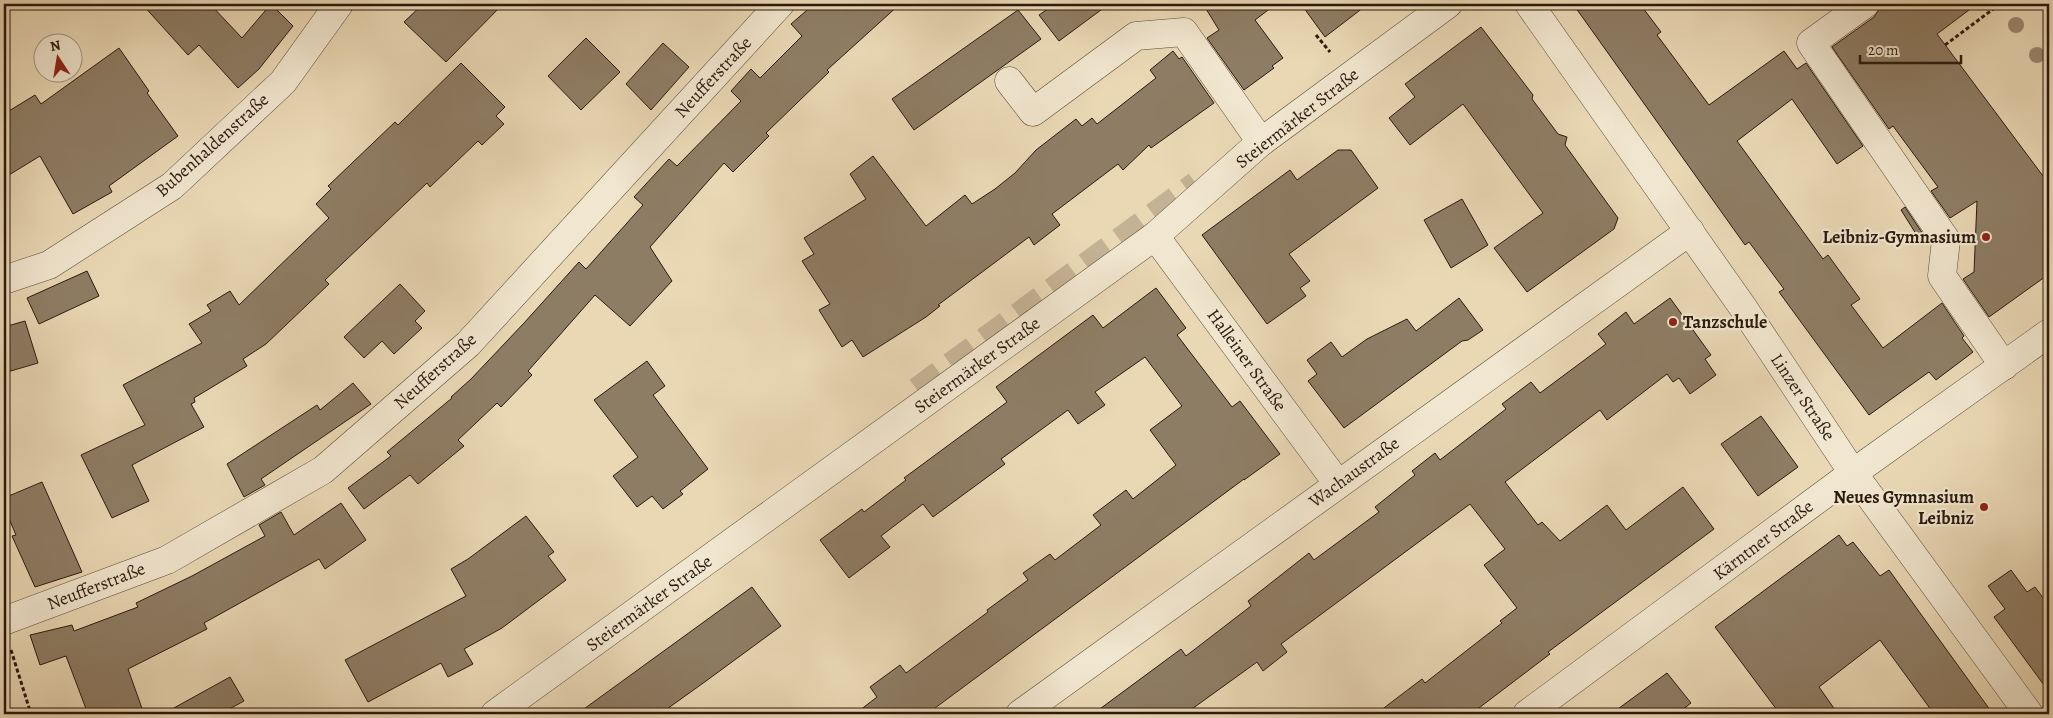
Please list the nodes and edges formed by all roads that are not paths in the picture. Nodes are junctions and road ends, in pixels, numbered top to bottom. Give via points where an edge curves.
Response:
1 (339, 4) edge
2 (780, 4) edge
3 (1448, 4) edge
4 (1530, 4) edge
5 (1865, 4) edge
6 (1009, 81) dead end
7 (1262, 142) junction
8 (1690, 231) junction
9 (1155, 236) junction
10 (4, 280) edge
11 (2049, 333) edge
12 (2004, 366) junction
13 (1854, 473) junction
14 (1338, 484) junction
15 (6, 633) edge
16 (495, 714) edge
17 (1020, 714) edge
18 (1528, 714) edge
19 (2029, 714) edge

1 - 10 street, Bubenhaldenstraße via 283,82 172,186 49,265
2 - 15 street, Neufferstraße via 468,344 323,470 167,560
3 - 7 street, Steiermärker Straße
4 - 8 street, Linzer Straße
5 - 12 street via 1811,43 1946,240 1942,276
6 - 7 street via 1033,112 1136,36 1184,32
7 - 9 street, Steiermärker Straße
8 - 13 street, Linzer Straße
8 - 14 street, Wachaustraße
9 - 14 street, Halleiner Straße
9 - 16 street, Steiermärker Straße
11 - 12 street, Kärntner Straße
12 - 13 street, Kärntner Straße
13 - 18 street, Kärntner Straße
13 - 19 street, Linzer Straße
14 - 17 street, Wachaustraße

